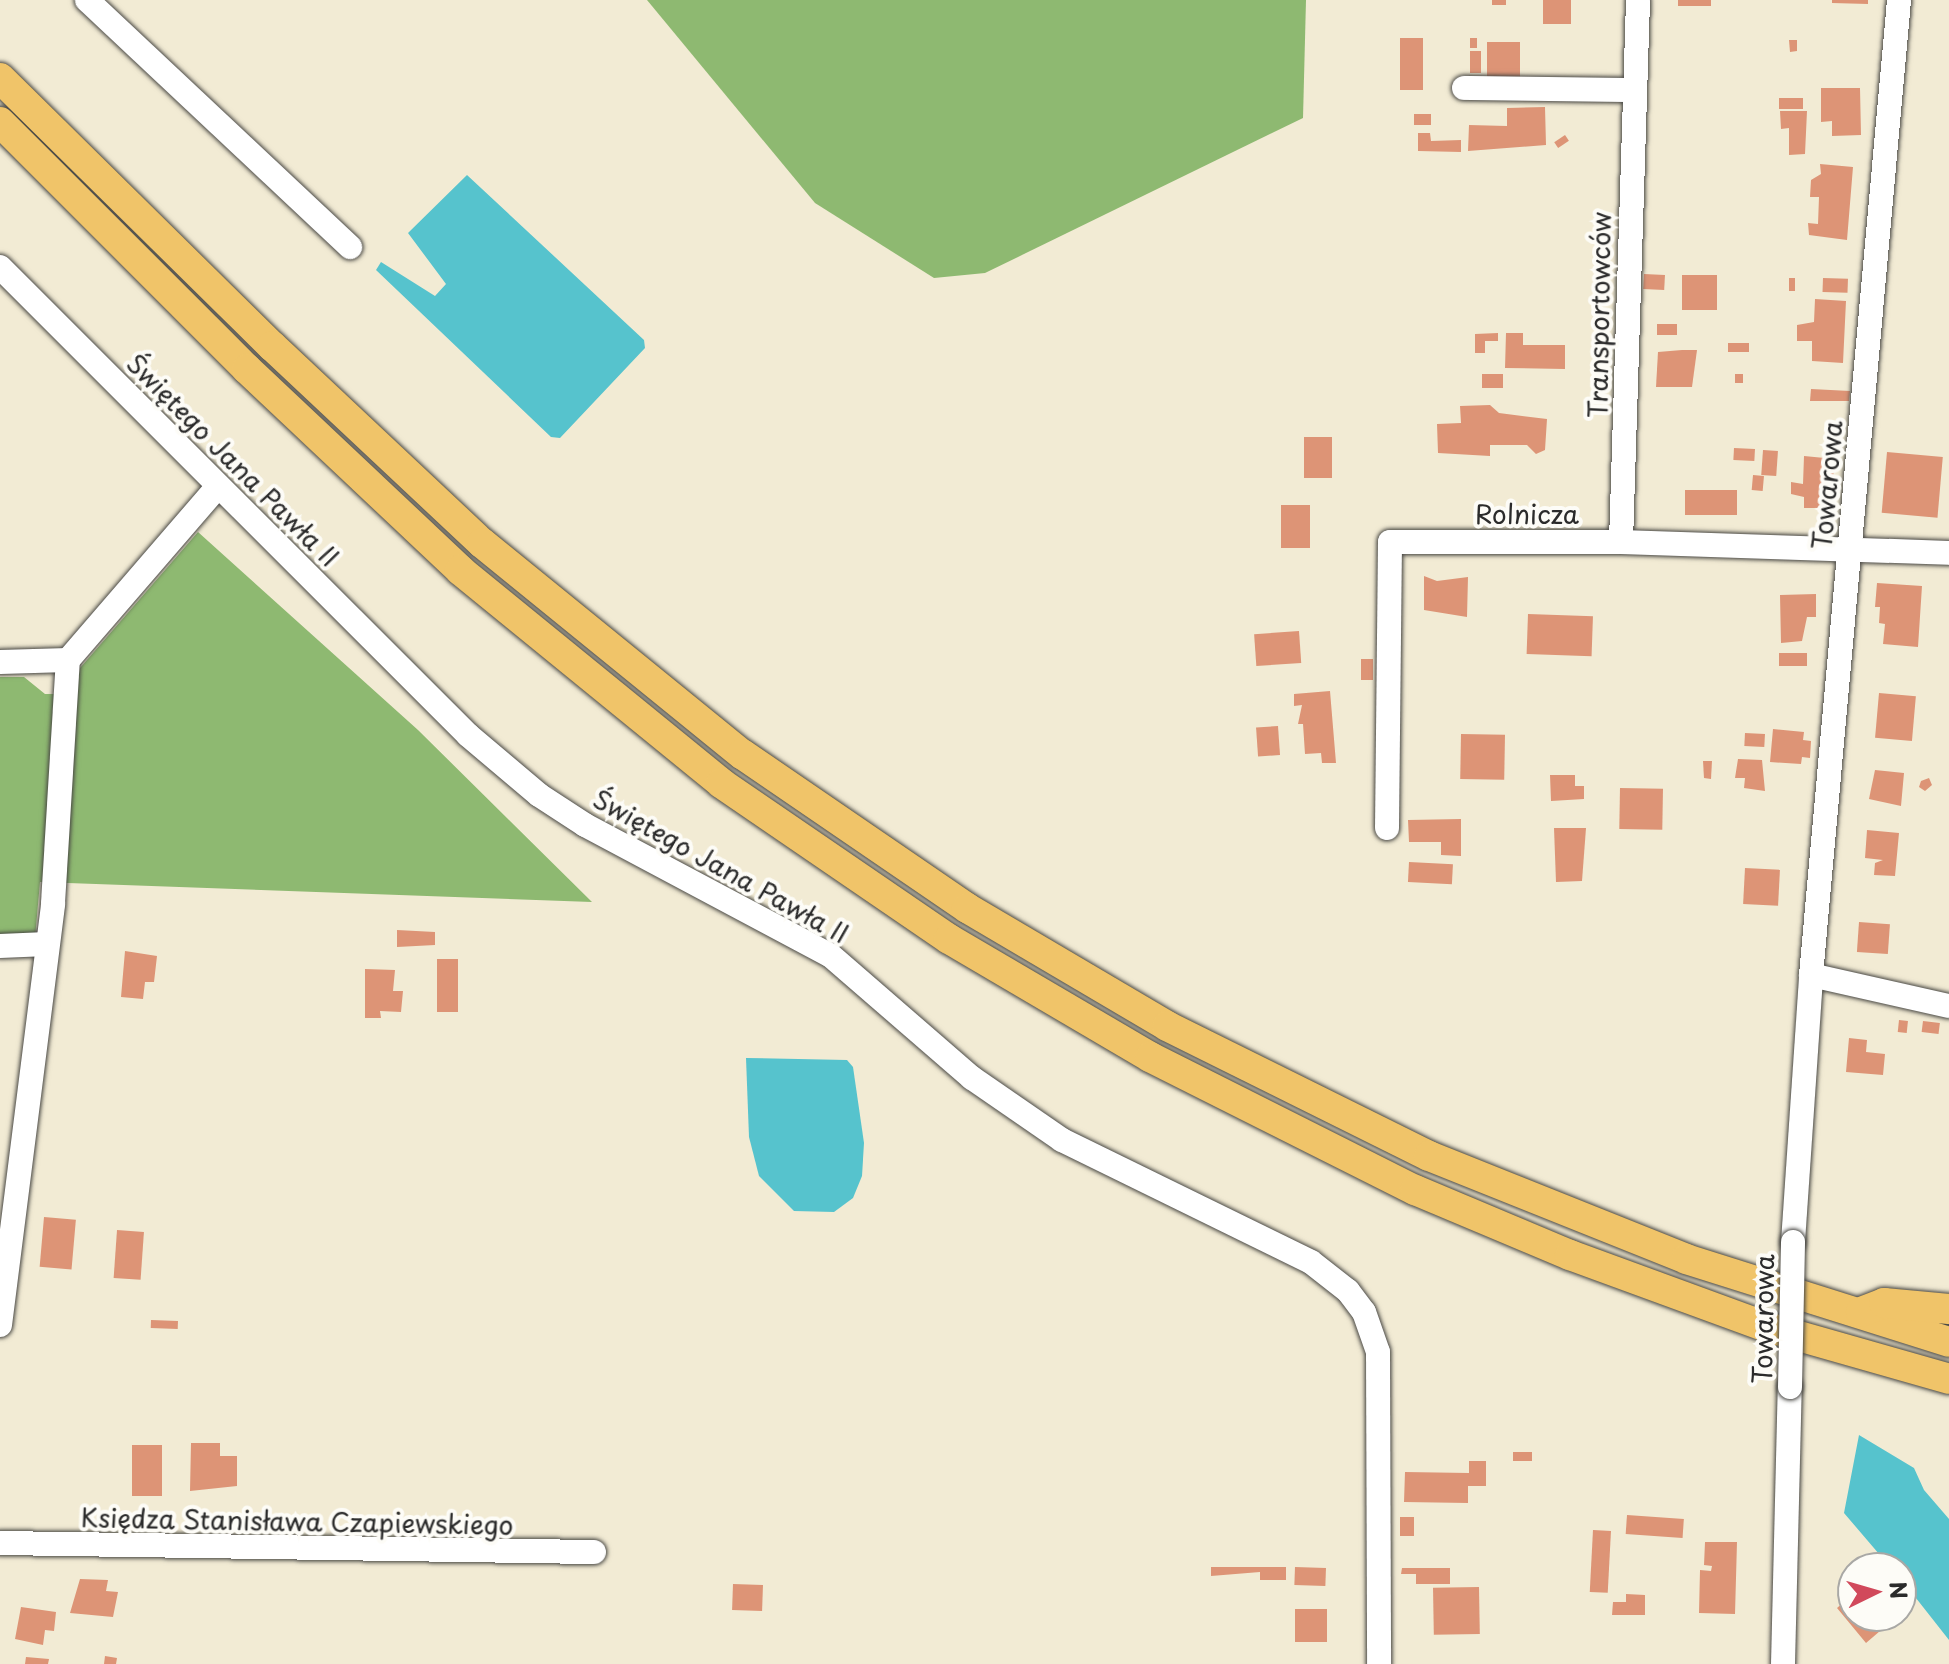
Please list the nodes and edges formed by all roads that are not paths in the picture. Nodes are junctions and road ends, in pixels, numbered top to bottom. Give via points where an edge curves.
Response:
1 (87, 0) edge
2 (1638, 0) edge
3 (1899, 0) edge
4 (0, 78) edge
5 (1464, 88) dead end
6 (1633, 90) junction
7 (0, 122) edge
8 (350, 247) dead end
9 (0, 267) edge
10 (218, 486) junction
11 (1621, 542) junction
12 (1849, 548) junction
13 (1949, 553) edge
14 (68, 660) junction
15 (0, 662) edge
16 (1387, 828) dead end
17 (47, 944) junction
18 (0, 946) edge
19 (1811, 975) junction
20 (1949, 1006) edge
21 (1949, 1309) edge
22 (1860, 1313) junction
23 (0, 1325) edge
24 (1949, 1342) edge
25 (1949, 1379) edge
26 (0, 1543) edge
27 (594, 1552) dead end
28 (1379, 1664) edge
29 (1783, 1664) edge

1 - 8 street
2 - 6 street, Transportowców
3 - 12 street, Towarowa
4 - 22 main road via 272,346 482,543 612,653 864,841 1073,973 1307,1098 1584,1220
5 - 6 street
6 - 11 street, Transportowców
7 - 25 main road via 292,413 472,580 721,783 949,939 1150,1057 1428,1196 1767,1327
9 - 10 street, Świętego Jana Pawła II
10 - 14 street
10 - 28 street, Świętego Jana Pawła II via 468,735 539,795 585,825 830,955 972,1078 1062,1140 1311,1262 1348,1291 1364,1312 1378,1352
11 - 12 street, Rolnicza
11 - 16 street, Rolnicza via 1390,542
12 - 13 street, Rolnicza
12 - 19 street, Towarowa
14 - 15 street
14 - 17 street
17 - 18 street
17 - 23 street
19 - 20 street
19 - 29 street, Towarowa, bridge via 1793,1242
21 - 22 main road via 1884,1303
22 - 24 main road
26 - 27 street, Księdza Stanisława Czapiewskiego

